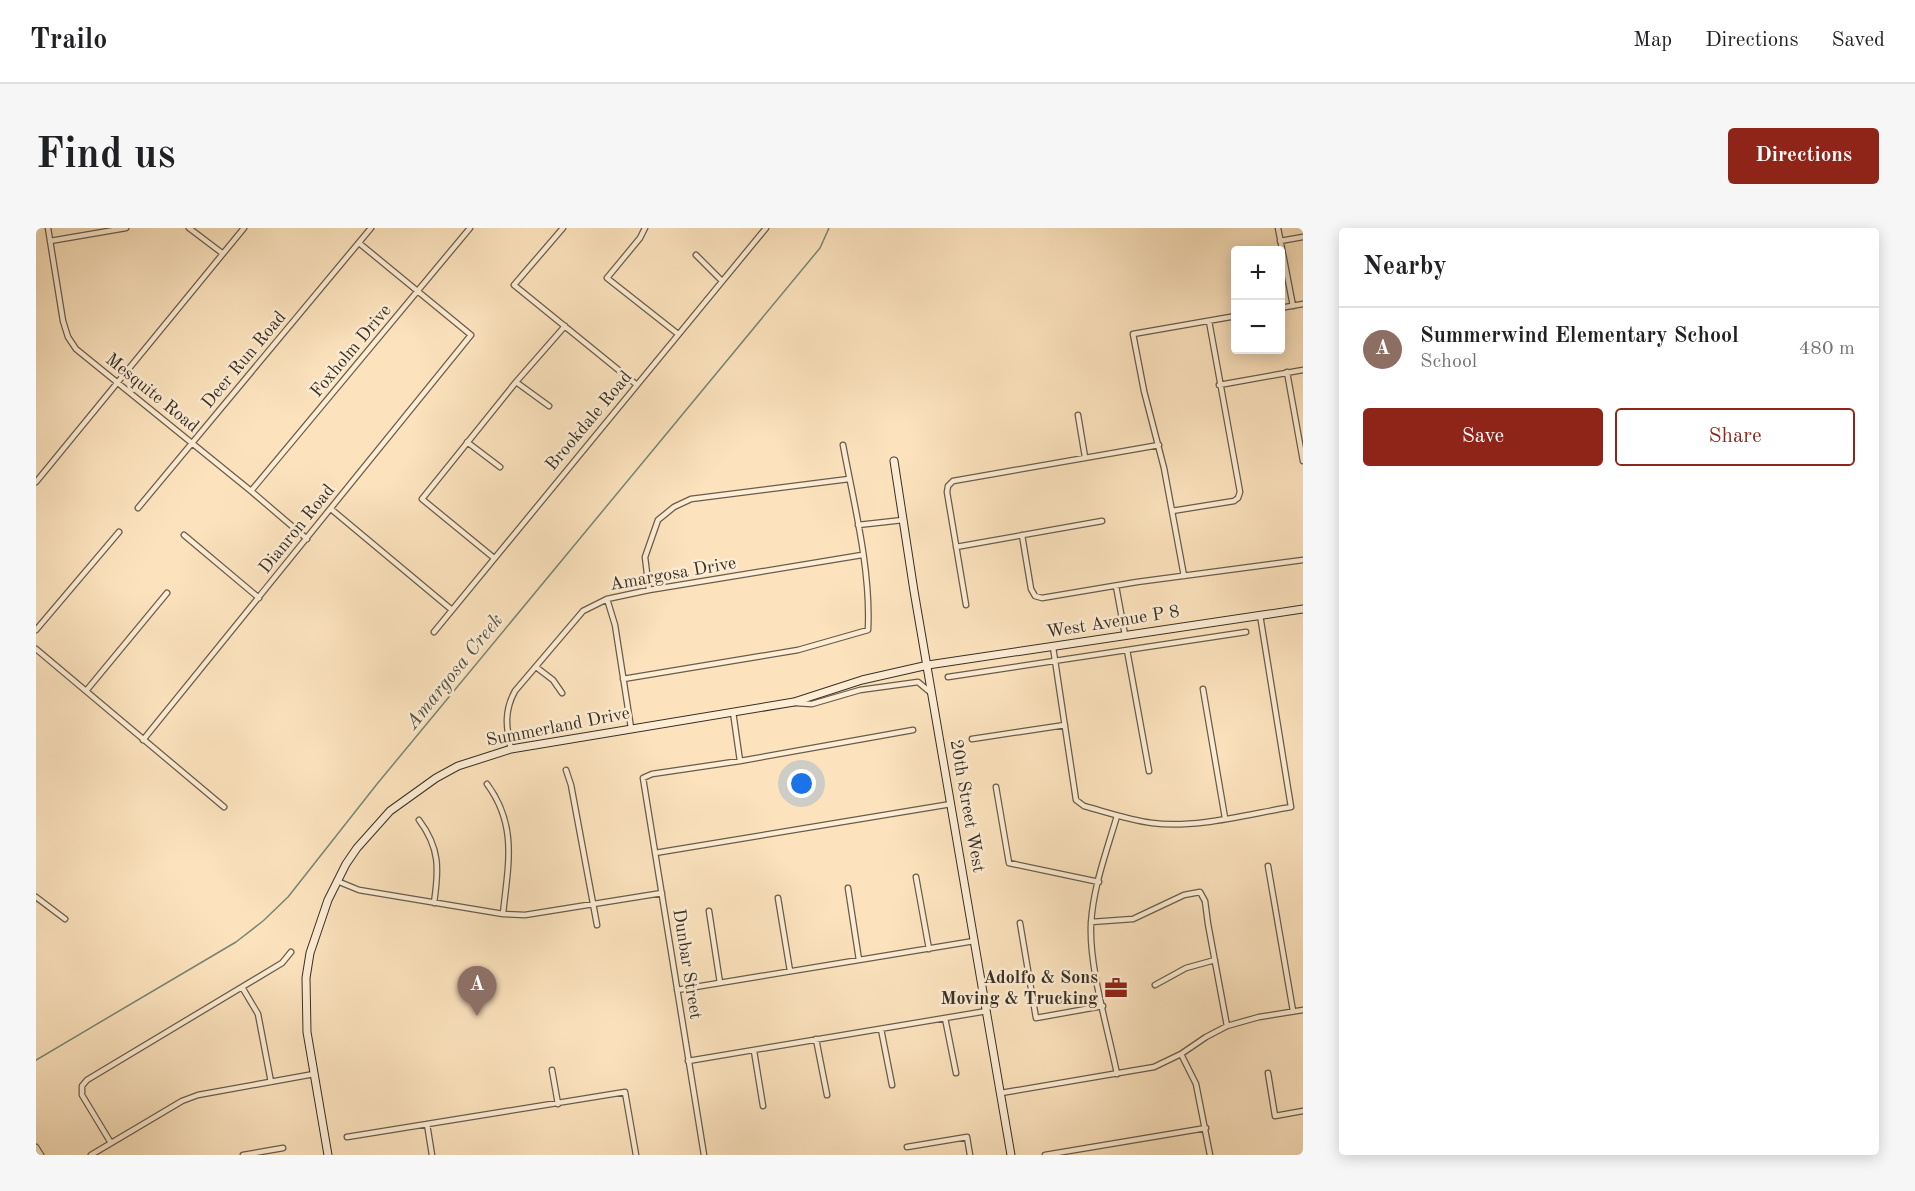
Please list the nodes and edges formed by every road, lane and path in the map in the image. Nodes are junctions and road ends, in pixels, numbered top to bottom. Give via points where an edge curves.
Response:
1 (48, 228) edge
2 (126, 228) edge
3 (189, 228) edge
4 (243, 228) edge
5 (371, 228) edge
6 (470, 228) edge
7 (563, 228) edge
8 (645, 228) edge
9 (766, 228) edge
10 (1278, 228) edge
11 (1303, 237) edge
12 (1281, 240) junction
13 (50, 241) junction
14 (359, 243) junction
15 (222, 254) junction
16 (696, 255) dead end
17 (722, 281) junction
18 (419, 291) junction
19 (1303, 304) edge
20 (1293, 306) junction
21 (1285, 307) edge
22 (1231, 317) edge
23 (1209, 321) junction
24 (565, 326) junction
25 (678, 334) junction
26 (1303, 370) edge
27 (1287, 372) junction
28 (516, 382) junction
29 (118, 384) junction
30 (637, 385) junction
31 (1220, 385) junction
32 (549, 406) dead end
33 (1078, 415) dead end
34 (1301, 438) edge
35 (467, 442) junction
36 (192, 443) junction
37 (843, 445) dead end
38 (1159, 445) junction
39 (1085, 457) junction
40 (894, 461) dead end
41 (1303, 461) edge
42 (500, 467) dead end
43 (849, 479) junction
44 (36, 482) edge
45 (251, 491) junction
46 (138, 508) dead end
47 (331, 508) junction
48 (1172, 511) junction
49 (903, 520) junction
50 (1102, 521) dead end
51 (858, 525) junction
52 (119, 532) dead end
53 (184, 535) dead end
54 (1022, 535) junction
55 (307, 539) junction
56 (956, 547) junction
57 (862, 555) junction
58 (494, 558) junction
59 (1303, 560) edge
60 (1184, 576) junction
61 (1116, 586) junction
62 (649, 590) junction
63 (167, 593) dead end
64 (259, 598) junction
65 (607, 599) junction
66 (966, 605) dead end
67 (1303, 609) edge
68 (452, 610) junction
69 (1260, 614) junction
70 (36, 630) edge
71 (434, 632) dead end
72 (1246, 632) dead end
73 (1125, 635) junction
74 (1053, 647) junction
75 (36, 649) edge
76 (1127, 650) junction
77 (1054, 660) junction
78 (928, 665) junction
79 (536, 667) junction
80 (948, 677) dead end
81 (623, 679) junction
82 (1203, 689) dead end
83 (86, 691) junction
84 (562, 693) dead end
85 (932, 694) junction
86 (786, 703) junction
87 (733, 712) junction
88 (1065, 725) junction
89 (632, 728) junction
90 (913, 730) dead end
91 (972, 739) dead end
92 (143, 740) junction
93 (511, 749) junction
94 (740, 761) junction
95 (566, 770) dead end
96 (1149, 771) dead end
97 (487, 784) dead end
98 (996, 787) dead end
99 (951, 804) junction
100 (224, 807) dead end
101 (1117, 816) junction
102 (1225, 818) junction
103 (419, 820) dead end
104 (655, 853) junction
105 (1268, 866) dead end
106 (916, 877) dead end
107 (337, 881) junction
108 (1099, 882) junction
109 (848, 888) dead end
110 (662, 893) junction
111 (36, 897) edge
112 (778, 898) dead end
113 (434, 903) junction
114 (593, 904) junction
115 (709, 910) dead end
116 (503, 914) junction
117 (65, 919) dead end
118 (1092, 922) junction
119 (1020, 923) dead end
120 (597, 925) dead end
121 (974, 941) junction
122 (929, 949) junction
123 (291, 952) dead end
124 (859, 960) junction
125 (1215, 960) junction
126 (790, 971) junction
127 (720, 983) junction
128 (1155, 985) dead end
129 (242, 987) junction
130 (676, 990) junction
131 (1103, 1006) junction
132 (1303, 1010) edge
133 (987, 1011) junction
134 (1293, 1011) junction
135 (945, 1018) junction
136 (1227, 1026) junction
137 (881, 1029) junction
138 (816, 1039) junction
139 (754, 1051) junction
140 (1181, 1054) junction
141 (688, 1061) junction
142 (552, 1070) dead end
143 (956, 1073) dead end
144 (1268, 1073) dead end
145 (314, 1074) junction
146 (1117, 1074) junction
147 (271, 1082) junction
148 (892, 1085) dead end
149 (1001, 1093) junction
150 (827, 1095) dead end
151 (558, 1104) junction
152 (763, 1106) dead end
153 (1303, 1111) edge
154 (427, 1124) junction
155 (1206, 1128) junction
156 (347, 1137) dead end
157 (111, 1143) junction
158 (36, 1147) edge
159 (907, 1147) dead end
160 (283, 1148) dead end
161 (41, 1155) edge
162 (91, 1155) edge
163 (243, 1155) edge
164 (328, 1155) edge
165 (432, 1155) edge
166 (636, 1155) edge
167 (704, 1155) edge
168 (970, 1155) edge
169 (1011, 1155) edge
170 (1045, 1155) edge
171 (1210, 1155) edge

1 - 13 street, Mesquite Road
2 - 13 street
3 - 15 street
4 - 15 street
5 - 14 street, Deer Run Road
6 - 18 street, Foxholm Drive
7 - 24 street via 514,285
8 - 25 street via 607,278
9 - 17 street, Brookdale Road
10 - 12 street
11 - 12 street
12 - 20 street
13 - 29 street, Mesquite Road via 68,337 76,349
14 - 18 street
14 - 36 street, Deer Run Road
15 - 29 street
16 - 17 street
17 - 25 street, Brookdale Road
18 - 45 street, Foxholm Drive
18 - 47 street, Dianron Road via 471,335
19 - 20 street
20 - 21 street
22 - 23 street
23 - 31 street
23 - 38 street via 1133,334
24 - 28 street
24 - 30 street
25 - 30 street, Brookdale Road
26 - 27 street
27 - 31 street
27 - 34 street
28 - 32 street
28 - 35 street
29 - 36 street, Mesquite Road
29 - 44 street
30 - 58 street, Brookdale Road
31 - 48 street via 1238,498
33 - 39 street
34 - 41 street
35 - 42 street
35 - 58 street via 422,499
36 - 45 street, Mesquite Road
36 - 46 street, Deer Run Road
37 - 43 street
38 - 39 street
38 - 48 street
39 - 56 street via 952,481 947,492
40 - 49 street, 20th Street West
43 - 51 street
43 - 62 street via 691,499 674,507 658,520 645,557
45 - 55 street, Mesquite Road
47 - 55 street, Dianron Road
47 - 68 street
48 - 60 street
49 - 51 street
49 - 78 street, 20th Street West
50 - 54 street
51 - 57 street
52 - 70 street
53 - 64 street
54 - 56 street
54 - 61 street via 1035,596
55 - 64 street, Dianron Road
56 - 66 street
57 - 62 street, Amargosa Drive
57 - 81 street via 868,630 798,650
58 - 68 street, Brookdale Road
59 - 60 street
60 - 61 street
61 - 73 street
62 - 65 street, Amargosa Drive
63 - 83 street
64 - 92 street, Dianron Road
65 - 79 street, Amargosa Drive via 583,611
65 - 81 street
67 - 69 street, West Avenue P 8
68 - 71 street, Brookdale Road
69 - 73 street, West Avenue P 8
69 - 102 street via 1292,807
72 - 76 street, West Avenue P 8
73 - 74 street, West Avenue P 8
74 - 77 street
74 - 78 street, West Avenue P 8
75 - 83 street
76 - 77 street, West Avenue P 8
76 - 96 street
77 - 80 street, West Avenue P 8
77 - 88 street
78 - 85 street, 20th Street West
78 - 86 street, Summerland Drive
79 - 84 street
79 - 93 street, Amargosa Drive via 509,703 506,724
81 - 89 street
82 - 102 street
83 - 92 street
85 - 86 street via 918,682 860,690 812,704
85 - 99 street, 20th Street West
86 - 87 street, Summerland Drive
87 - 89 street, Summerland Drive
87 - 94 street
88 - 91 street
88 - 101 street via 1076,800
89 - 93 street, Summerland Drive
90 - 94 street
92 - 100 street
93 - 107 street, Summerland Drive via 458,766 408,796 357,848
94 - 104 street, Dunbar Street via 644,778
95 - 114 street
97 - 116 street via 496,796 509,837
98 - 108 street via 1009,863
99 - 104 street
99 - 121 street, 20th Street West
101 - 102 street via 1175,825
101 - 108 street
103 - 113 street via 431,839 438,867
104 - 110 street, Dunbar Street
105 - 134 street
106 - 122 street
107 - 113 street via 359,890
107 - 145 street, Summerland Drive via 310,953 306,976
108 - 118 street
109 - 124 street
110 - 114 street
110 - 130 street, Dunbar Street
111 - 117 street
112 - 126 street
113 - 116 street
114 - 116 street via 525,915
114 - 120 street
115 - 127 street
118 - 125 street via 1133,918 1200,892
118 - 131 street via 1093,957
119 - 131 street via 1036,1018
121 - 122 street
121 - 133 street, 20th Street West
122 - 124 street
123 - 129 street via 282,963
124 - 126 street
125 - 128 street via 1186,968
125 - 136 street
126 - 127 street
127 - 130 street
129 - 147 street via 258,1014
129 - 157 street via 94,1075 82,1086 82,1095
130 - 141 street, Dunbar Street
131 - 146 street
132 - 134 street
133 - 135 street
133 - 149 street, 20th Street West
134 - 136 street
135 - 137 street
135 - 143 street
136 - 140 street
137 - 138 street
137 - 148 street
138 - 139 street
138 - 150 street
139 - 141 street
139 - 152 street
140 - 146 street via 1154,1066
140 - 155 street via 1196,1084
141 - 167 street, Dunbar Street
142 - 151 street
144 - 153 street via 1275,1116
145 - 147 street
145 - 164 street, Summerland Drive
146 - 149 street
147 - 157 street via 182,1101
149 - 169 street, 20th Street West
151 - 154 street
151 - 166 street via 625,1092
154 - 156 street
154 - 165 street
155 - 170 street
155 - 171 street
157 - 162 street
158 - 161 street
159 - 168 street via 967,1137
160 - 163 street

